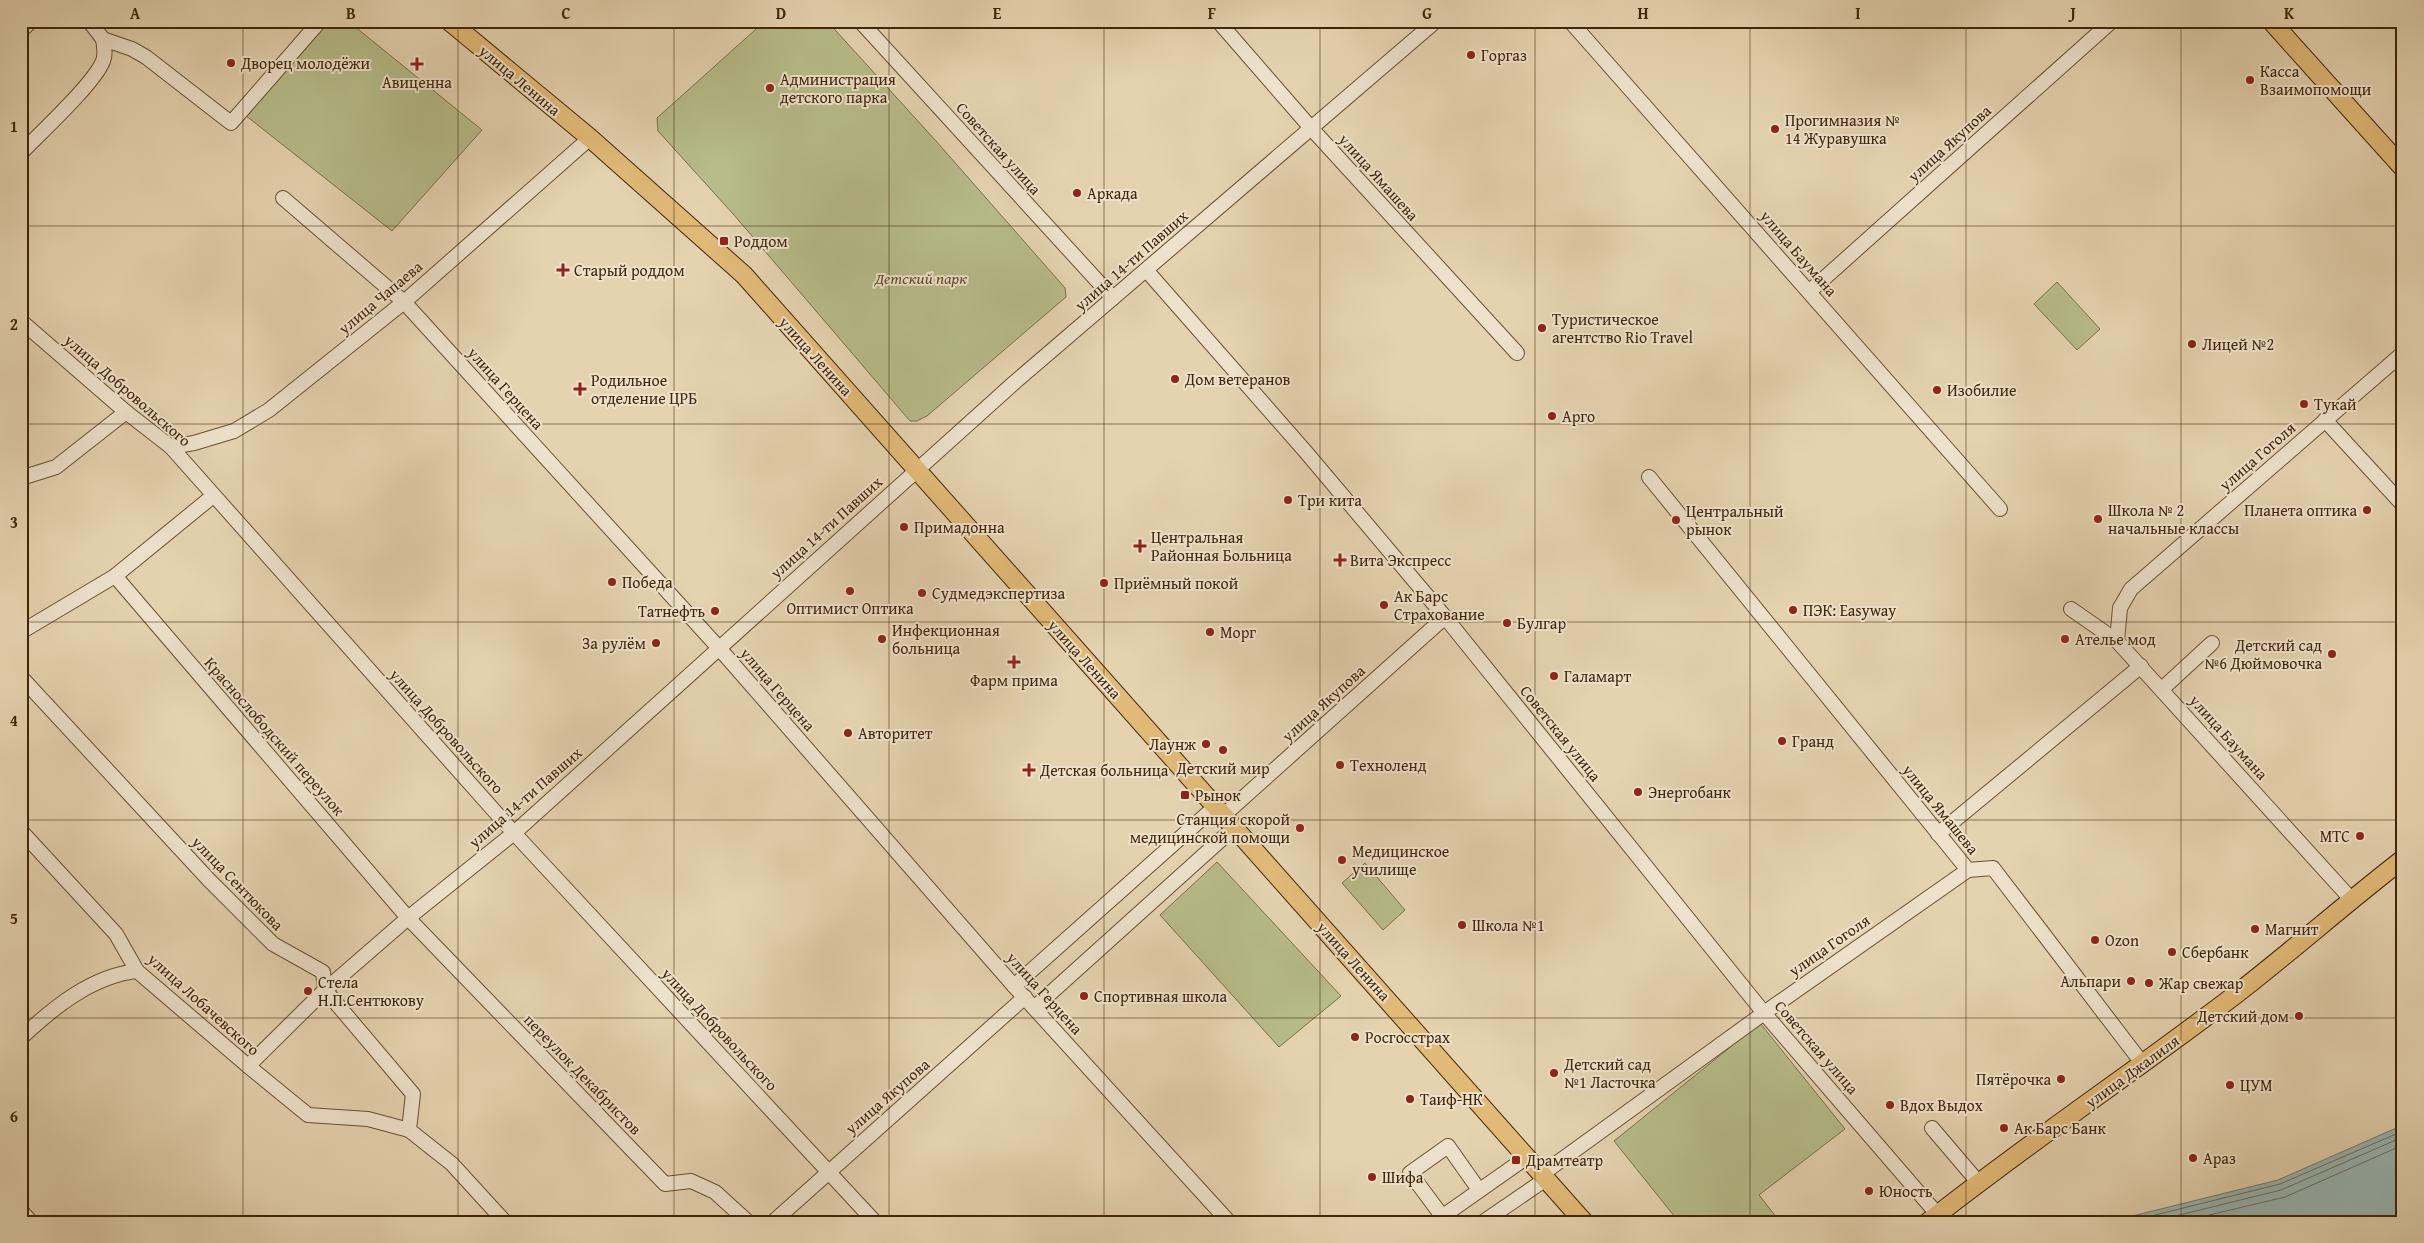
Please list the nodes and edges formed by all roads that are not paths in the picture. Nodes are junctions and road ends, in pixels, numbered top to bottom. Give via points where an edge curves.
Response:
1 (31, 21) edge
2 (89, 21) edge
3 (320, 21) edge
4 (449, 21) edge
5 (860, 21) edge
6 (1218, 21) edge
7 (1436, 21) edge
8 (1570, 21) edge
9 (2112, 21) edge
10 (2271, 21) edge
11 (21, 31) edge
12 (103, 39) junction
13 (1311, 128) junction
14 (590, 138) junction
15 (21, 153) edge
16 (2403, 168) edge
17 (283, 198) dead end
18 (1147, 271) junction
19 (1810, 291) junction
20 (1113, 298) junction
21 (404, 302) junction
22 (21, 321) edge
23 (1517, 353) dead end
24 (2403, 353) edge
25 (126, 412) junction
26 (2325, 420) junction
27 (172, 447) junction
28 (917, 470) junction
29 (1648, 477) dead end
30 (21, 478) edge
31 (214, 496) junction
32 (2403, 505) edge
33 (2000, 509) dead end
34 (115, 576) junction
35 (2071, 609) dead end
36 (1445, 616) junction
37 (21, 632) edge
38 (2117, 641) junction
39 (2212, 644) dead end
40 (718, 647) junction
41 (2141, 666) junction
42 (21, 677) edge
43 (2162, 689) junction
44 (1225, 816) junction
45 (21, 831) edge
46 (514, 832) junction
47 (1938, 834) junction
48 (2403, 859) edge
49 (1968, 870) junction
50 (2351, 899) junction
51 (408, 918) junction
52 (137, 970) junction
53 (1014, 986) junction
54 (325, 990) junction
55 (1030, 1002) junction
56 (1764, 1013) junction
57 (24, 1031) edge
58 (2142, 1063) junction
59 (248, 1066) junction
60 (1932, 1128) dead end
61 (409, 1130) junction
62 (1527, 1157) junction
63 (828, 1171) junction
64 (1544, 1177) junction
65 (1978, 1182) junction
66 (1479, 1190) junction
67 (21, 1211) edge
68 (1438, 1219) edge
69 (1937, 1219) edge
70 (31, 1222) edge
71 (505, 1222) edge
72 (748, 1222) edge
73 (772, 1222) edge
74 (874, 1222) edge
75 (1229, 1222) edge
76 (1483, 1222) edge
77 (1584, 1222) edge

1 - 11 street
2 - 12 street
3 - 12 street via 231,123 146,57
4 - 14 main road, улица Ленина
5 - 20 street, Советская улица
6 - 13 street, улица Ямашева
7 - 13 street, улица 14-ти Павших
8 - 19 street, улица Баумана
9 - 19 street, улица Якупова
10 - 16 main road
12 - 15 street via 105,53 94,77
13 - 18 street, улица 14-ти Павших
13 - 23 street, улица Ямашева
14 - 21 street, улица Чапаева
14 - 28 main road, улица Ленина via 744,275
17 - 21 street, улица Герцена
18 - 20 street, улица 14-ти Павших
18 - 36 street, Советская улица
19 - 33 street, улица Баумана
20 - 28 street, улица 14-ти Павших
21 - 27 street, улица Чапаева via 269,410 234,431
21 - 40 street, улица Герцена
22 - 25 street, улица Добровольского
24 - 26 street, улица Гоголя
25 - 27 street, улица Добровольского
25 - 30 street via 56,467
26 - 32 street
26 - 38 street, улица Гоголя via 2131,589 2120,608
27 - 31 street, улица Добровольского
28 - 40 street, улица 14-ти Павших
28 - 44 main road, улица Ленина
29 - 47 street, улица Ямашева
31 - 34 street
31 - 46 street, улица Добровольского
34 - 37 street
34 - 51 street, Краснослободский переулок
35 - 38 street, улица Баумана
36 - 44 street, улица Якупова
36 - 56 street, Советская улица
38 - 41 street, улица Баумана
39 - 43 street
40 - 46 street, улица 14-ти Павших
40 - 53 street, улица Герцена
41 - 43 street, улица Баумана
41 - 47 street
42 - 54 street, улица Сентюкова via 209,880 273,944 323,972
43 - 50 street, улица Баумана
44 - 53 street
44 - 55 street, улица Якупова
44 - 62 main road, улица Ленина
45 - 52 street, улица Лобачевского via 116,934
46 - 51 street, улица 14-ти Павших
46 - 63 street, улица Добровольского
47 - 49 street, улица Ямашева
48 - 50 main road, улица Джалиля
49 - 56 street, улица Гоголя
49 - 58 street, улица Ямашева via 1993,868
50 - 58 main road, улица Джалиля via 2236,994
51 - 54 street, улица 14-ти Павших
51 - 72 street, переулок Декабристов via 665,1184 691,1181 715,1192
52 - 57 street via 118,973 87,985
52 - 59 street, улица Лобачевского
53 - 55 street, улица Герцена
54 - 59 street, улица 14-ти Павших
54 - 61 street, улица Сентюкова via 413,1094
55 - 63 street, улица Якупова
55 - 75 street, улица Герцена
56 - 64 street, улица Гоголя
56 - 69 street, Советская улица
58 - 65 main road, улица Джалиля
59 - 61 street, улица Лобачевского via 308,1115 368,1119
60 - 65 street
61 - 71 street via 452,1164
62 - 64 main road, улица Ленина
62 - 66 street
63 - 73 street, улица Якупова
63 - 74 street, улица Добровольского
64 - 76 street, улица Гоголя
64 - 77 main road, улица Ленина
65 - 69 main road, улица Джалиля
66 - 68 street
66 - 68 street via 1448,1146 1410,1173
67 - 70 street

